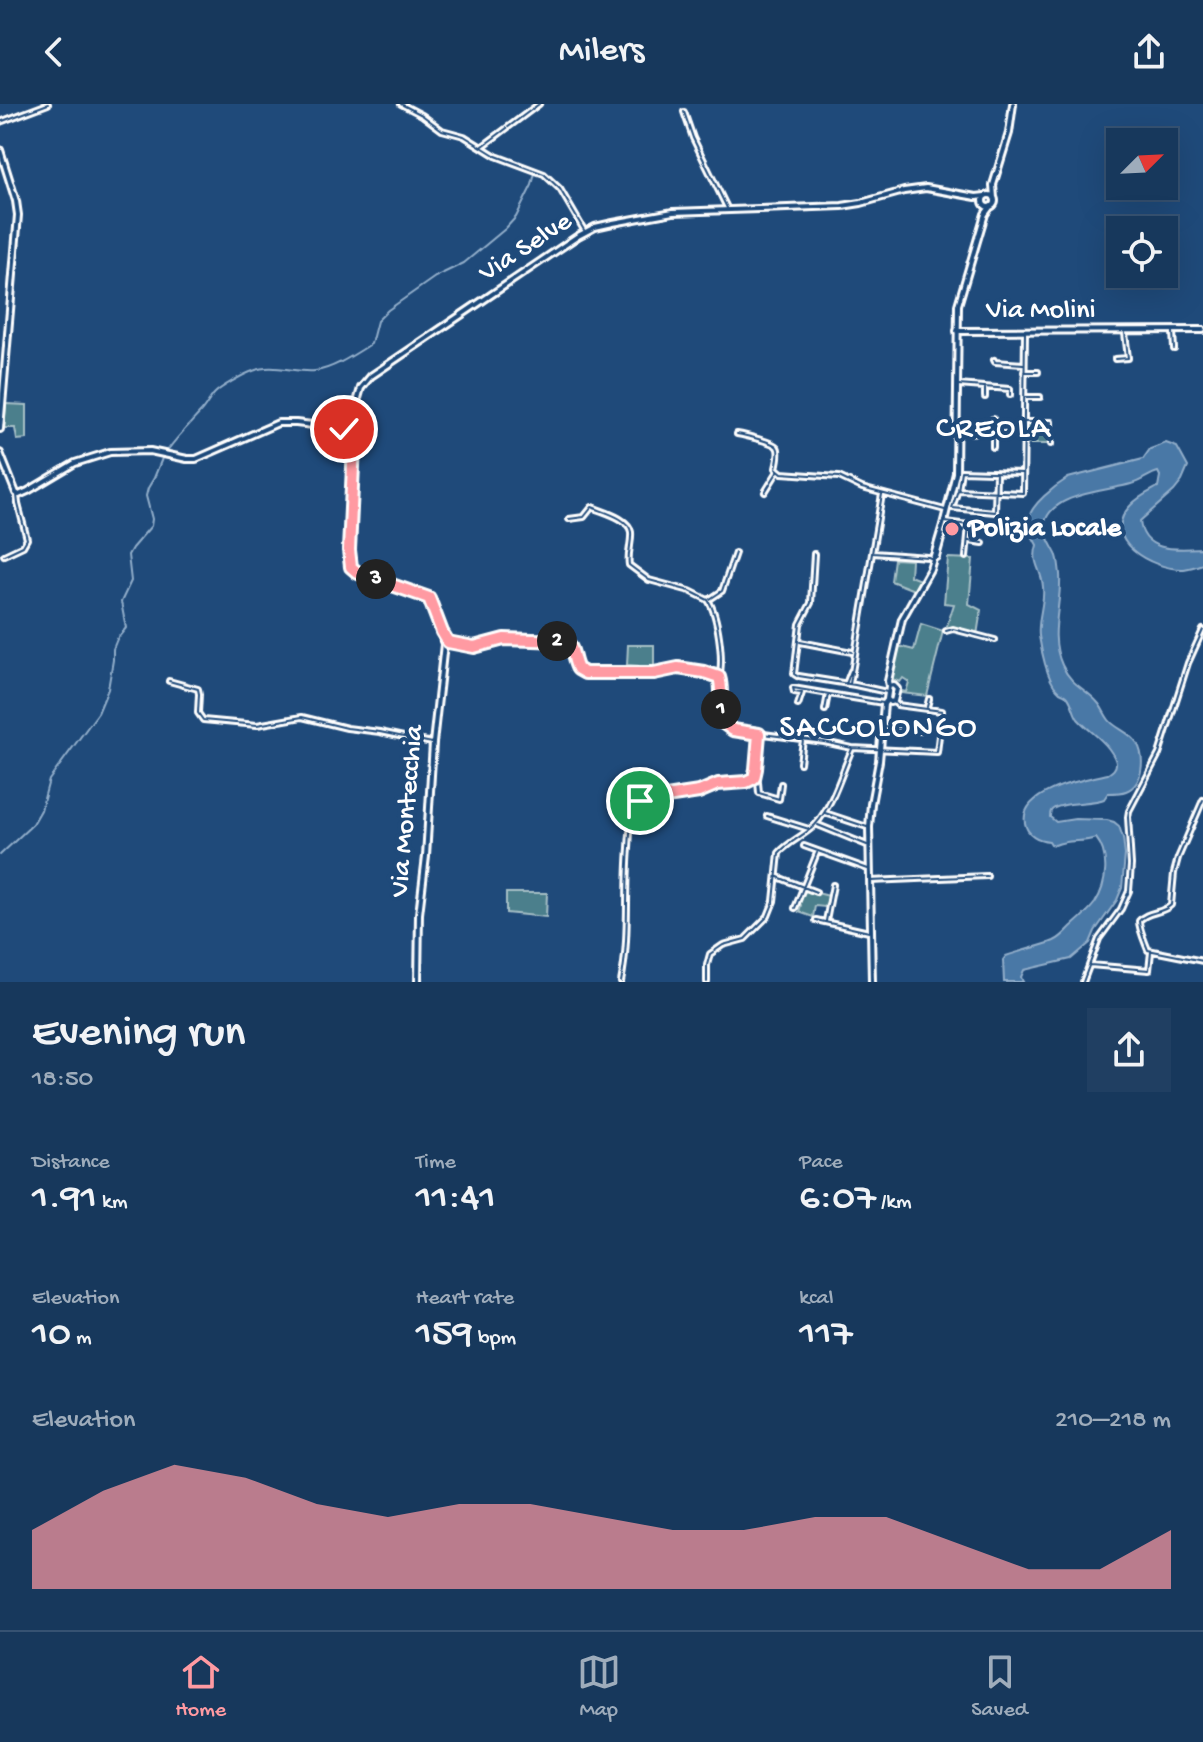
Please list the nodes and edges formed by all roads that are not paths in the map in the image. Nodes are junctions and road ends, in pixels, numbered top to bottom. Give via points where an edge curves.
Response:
1 (48, 104) edge
2 (401, 104) edge
3 (539, 104) edge
4 (1013, 104) edge
5 (684, 112) dead end
6 (0, 122) edge
7 (482, 147) junction
8 (0, 150) edge
9 (993, 185) junction
10 (986, 196) junction
11 (976, 197) junction
12 (994, 198) junction
13 (983, 204) junction
14 (991, 206) junction
15 (728, 209) junction
16 (985, 214) junction
17 (585, 232) junction
18 (1203, 330) edge
19 (957, 331) junction
20 (1025, 331) junction
21 (1125, 331) junction
22 (1173, 331) junction
23 (1174, 349) dead end
24 (1115, 359) dead end
25 (994, 360) dead end
26 (1024, 364) junction
27 (1024, 372) junction
28 (1038, 372) dead end
29 (956, 385) junction
30 (985, 387) junction
31 (1010, 395) dead end
32 (985, 397) dead end
33 (1023, 397) junction
34 (1040, 397) dead end
35 (993, 419) dead end
36 (1023, 422) junction
37 (0, 429) edge
38 (353, 430) junction
39 (957, 432) junction
40 (993, 433) junction
41 (737, 434) dead end
42 (1023, 434) junction
43 (1051, 444) dead end
44 (993, 447) dead end
45 (0, 453) edge
46 (779, 471) junction
47 (996, 473) junction
48 (1023, 473) junction
49 (957, 480) junction
50 (958, 490) junction
51 (765, 492) dead end
52 (996, 492) junction
53 (882, 493) junction
54 (18, 494) junction
55 (952, 499) junction
56 (945, 518) junction
57 (569, 519) dead end
58 (968, 541) junction
59 (983, 543) dead end
60 (871, 552) junction
61 (735, 553) dead end
62 (814, 554) dead end
63 (4, 555) dead end
64 (966, 557) dead end
65 (933, 559) junction
66 (930, 569) junction
67 (708, 600) junction
68 (1203, 630) edge
69 (946, 631) dead end
70 (995, 640) dead end
71 (446, 642) junction
72 (799, 642) junction
73 (854, 652) junction
74 (851, 670) junction
75 (797, 676) junction
76 (719, 677) junction
77 (851, 679) junction
78 (169, 681) dead end
79 (848, 684) junction
80 (855, 685) junction
81 (802, 690) junction
82 (887, 690) junction
83 (828, 693) junction
84 (929, 699) dead end
85 (894, 701) junction
86 (886, 702) junction
87 (798, 705) dead end
88 (927, 709) junction
89 (825, 710) dead end
90 (882, 727) junction
91 (921, 731) dead end
92 (759, 734) junction
93 (803, 739) junction
94 (433, 743) junction
95 (852, 748) junction
96 (880, 748) junction
97 (800, 763) dead end
98 (754, 778) junction
99 (781, 784) dead end
100 (1203, 800) edge
101 (825, 813) junction
102 (767, 816) dead end
103 (815, 824) junction
104 (869, 827) junction
105 (811, 829) junction
106 (868, 845) junction
107 (804, 846) dead end
108 (818, 851) junction
109 (869, 869) junction
110 (776, 876) junction
111 (987, 876) dead end
112 (869, 881) junction
113 (833, 885) dead end
114 (804, 887) junction
115 (816, 892) dead end
116 (795, 908) dead end
117 (816, 920) dead end
118 (826, 922) junction
119 (871, 932) junction
120 (1151, 951) junction
121 (1203, 961) edge
122 (1089, 964) junction
123 (418, 982) edge
124 (621, 982) edge
125 (707, 982) edge
126 (872, 982) edge
127 (1083, 982) edge

1 - 6 street
2 - 7 street
3 - 7 street
4 - 9 street
5 - 15 street
7 - 17 street via 549,178
8 - 37 street via 18,225
9 - 10 street
9 - 12 street
10 - 11 street, Via Selve
10 - 12 street
10 - 13 street
11 - 13 street, Via Selve
11 - 15 street, Via Selve via 926,188 842,206
12 - 14 street
13 - 14 street
13 - 16 street
14 - 16 street
15 - 17 street, Via Selve via 673,212
16 - 19 street via 959,300
17 - 38 street, Via Selve via 371,376 359,393
18 - 22 street, Via Molini
19 - 20 street, Via Molini
19 - 29 street
20 - 21 street, Via Molini
20 - 26 street
21 - 22 street, Via Molini
21 - 24 street, Via Molini via 1128,358
22 - 23 street
25 - 26 street
26 - 27 street
27 - 28 street
27 - 33 street
29 - 30 street
29 - 39 street
30 - 31 street via 1010,389
30 - 32 street
33 - 34 street
33 - 36 street
35 - 40 street
36 - 42 street
36 - 43 street via 1051,422
38 - 54 street via 284,422 201,457 128,450 99,455
38 - 71 street, Via Selve via 351,567 429,598
39 - 40 street
39 - 49 street
40 - 42 street
40 - 44 street
41 - 46 street via 775,445
42 - 48 street
45 - 54 street
46 - 51 street
46 - 53 street via 839,477
47 - 48 street
47 - 49 street via 961,471
47 - 52 street
48 - 52 street via 1023,493
49 - 50 street
49 - 55 street
50 - 52 street
50 - 55 street
52 - 55 street via 995,512 953,509
53 - 56 street
53 - 60 street
54 - 63 street via 27,539
55 - 56 street
56 - 58 street via 969,525
56 - 65 street
56 - 66 street
57 - 67 street via 584,517 592,507 625,522 631,532 629,565 649,580
58 - 59 street
58 - 64 street
60 - 65 street
60 - 73 street
61 - 67 street via 722,591
62 - 72 street via 811,603 800,624
65 - 66 street
66 - 82 street via 902,619
67 - 76 street via 714,611
68 - 122 street via 1159,754 1129,811 1129,891
69 - 70 street
71 - 76 street via 474,647 504,639 562,641 569,643 578,669 585,673 678,668
71 - 94 street, Via Montecchia
72 - 73 street
72 - 75 street via 793,672
73 - 74 street
74 - 77 street
74 - 79 street
75 - 79 street
75 - 81 street via 795,687
76 - 92 street via 722,722 733,730
77 - 79 street
77 - 80 street
78 - 94 street via 198,689 203,720 257,725 302,717
79 - 80 street
80 - 82 street
81 - 83 street
81 - 87 street
82 - 85 street via 897,688
82 - 86 street
83 - 86 street
83 - 89 street
84 - 88 street
85 - 86 street
85 - 88 street
86 - 90 street
88 - 96 street via 942,711 937,752
90 - 91 street
90 - 96 street
92 - 93 street
92 - 98 street
93 - 95 street
93 - 97 street
94 - 123 street, Via Montecchia
95 - 96 street
95 - 101 street
96 - 104 street
98 - 99 street via 759,793 779,799
98 - 124 street via 635,804
100 - 120 street via 1178,858 1171,905 1139,921
101 - 103 street
101 - 104 street
102 - 105 street
103 - 105 street
103 - 106 street
104 - 106 street
105 - 110 street via 780,851
106 - 109 street
107 - 108 street
108 - 109 street
108 - 114 street
109 - 112 street
110 - 114 street
110 - 125 street via 768,916 745,939 710,954
111 - 112 street
112 - 119 street
113 - 118 street
114 - 115 street
114 - 116 street
117 - 118 street
118 - 119 street
119 - 126 street
120 - 121 street
120 - 122 street via 1149,970
122 - 127 street

